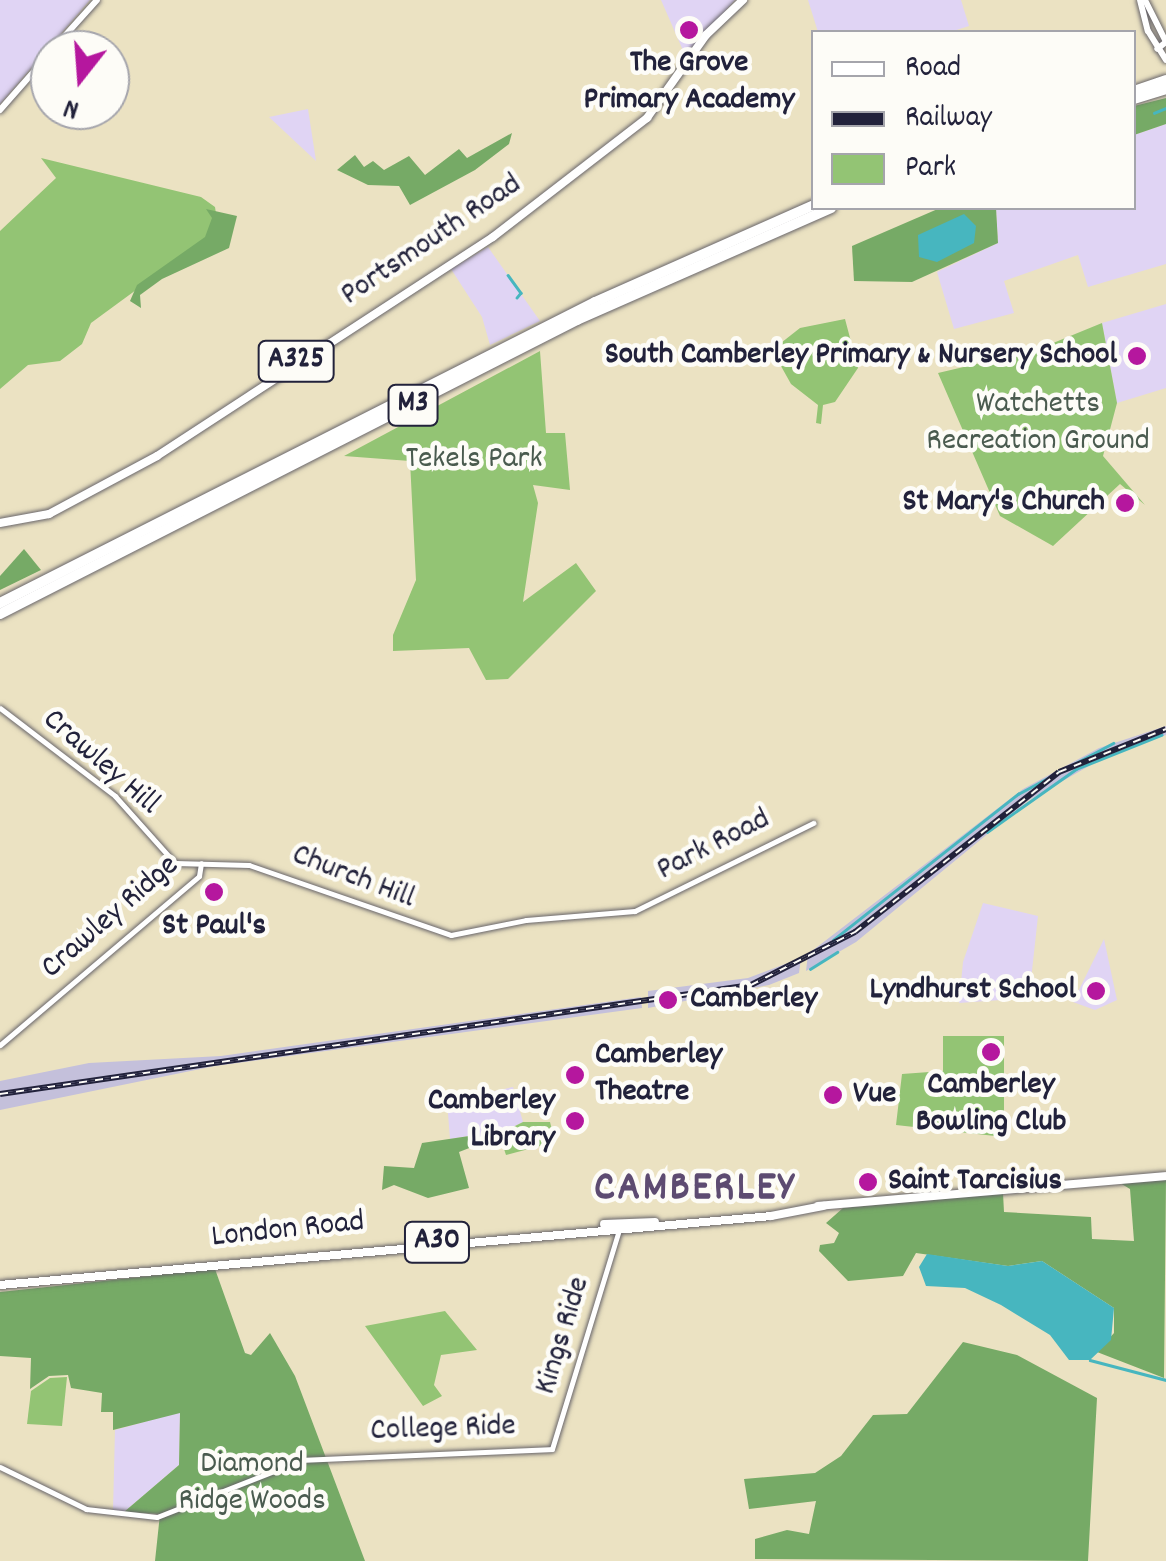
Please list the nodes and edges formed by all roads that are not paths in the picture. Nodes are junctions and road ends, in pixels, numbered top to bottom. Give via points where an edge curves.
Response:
1 (97, 0) edge
2 (743, 0) edge
3 (1143, 0) edge
4 (1150, 10) junction
5 (1145, 20) junction
6 (70, 30) edge
7 (1156, 48) junction
8 (1166, 60) edge
9 (30, 75) edge
10 (1166, 80) edge
11 (1136, 89) edge
12 (1166, 89) edge
13 (1136, 98) edge
14 (0, 110) edge
15 (811, 206) edge
16 (826, 210) edge
17 (0, 523) edge
18 (0, 604) edge
19 (0, 614) edge
20 (0, 708) edge
21 (813, 823) dead end
22 (224, 861) joint
23 (201, 863) junction
24 (466, 935) joint
25 (0, 1045) edge
26 (1166, 1176) edge
27 (617, 1228) junction
28 (0, 1285) edge
29 (552, 1449) joint
30 (0, 1466) edge

1 - 6 main road
2 - 17 main road, Portsmouth Road / A325 via 706,35 646,119 493,237 157,456 61,509
3 - 4 main road
3 - 5 main road
4 - 5 main road
4 - 7 main road via 1166,42
5 - 7 main road
7 - 8 main road
9 - 14 main road
10 - 11 highway
12 - 13 highway
15 - 18 highway, M3 via 595,302
16 - 19 highway, M3 via 577,320
20 - 23 street, Crawley Hill via 115,796 170,859
21 - 24 street, Park Road via 636,911 526,920
22 - 23 street, Crawley Hill
22 - 24 street, Church Hill via 310,882 415,926
23 - 25 street, Crawley Ridge via 199,876
26 - 27 main road, London Road / A30
27 - 28 main road, London Road / A30
27 - 29 street, Kings Ride
29 - 30 street, College Ride via 336,1456 275,1466 184,1511 157,1517 86,1509

